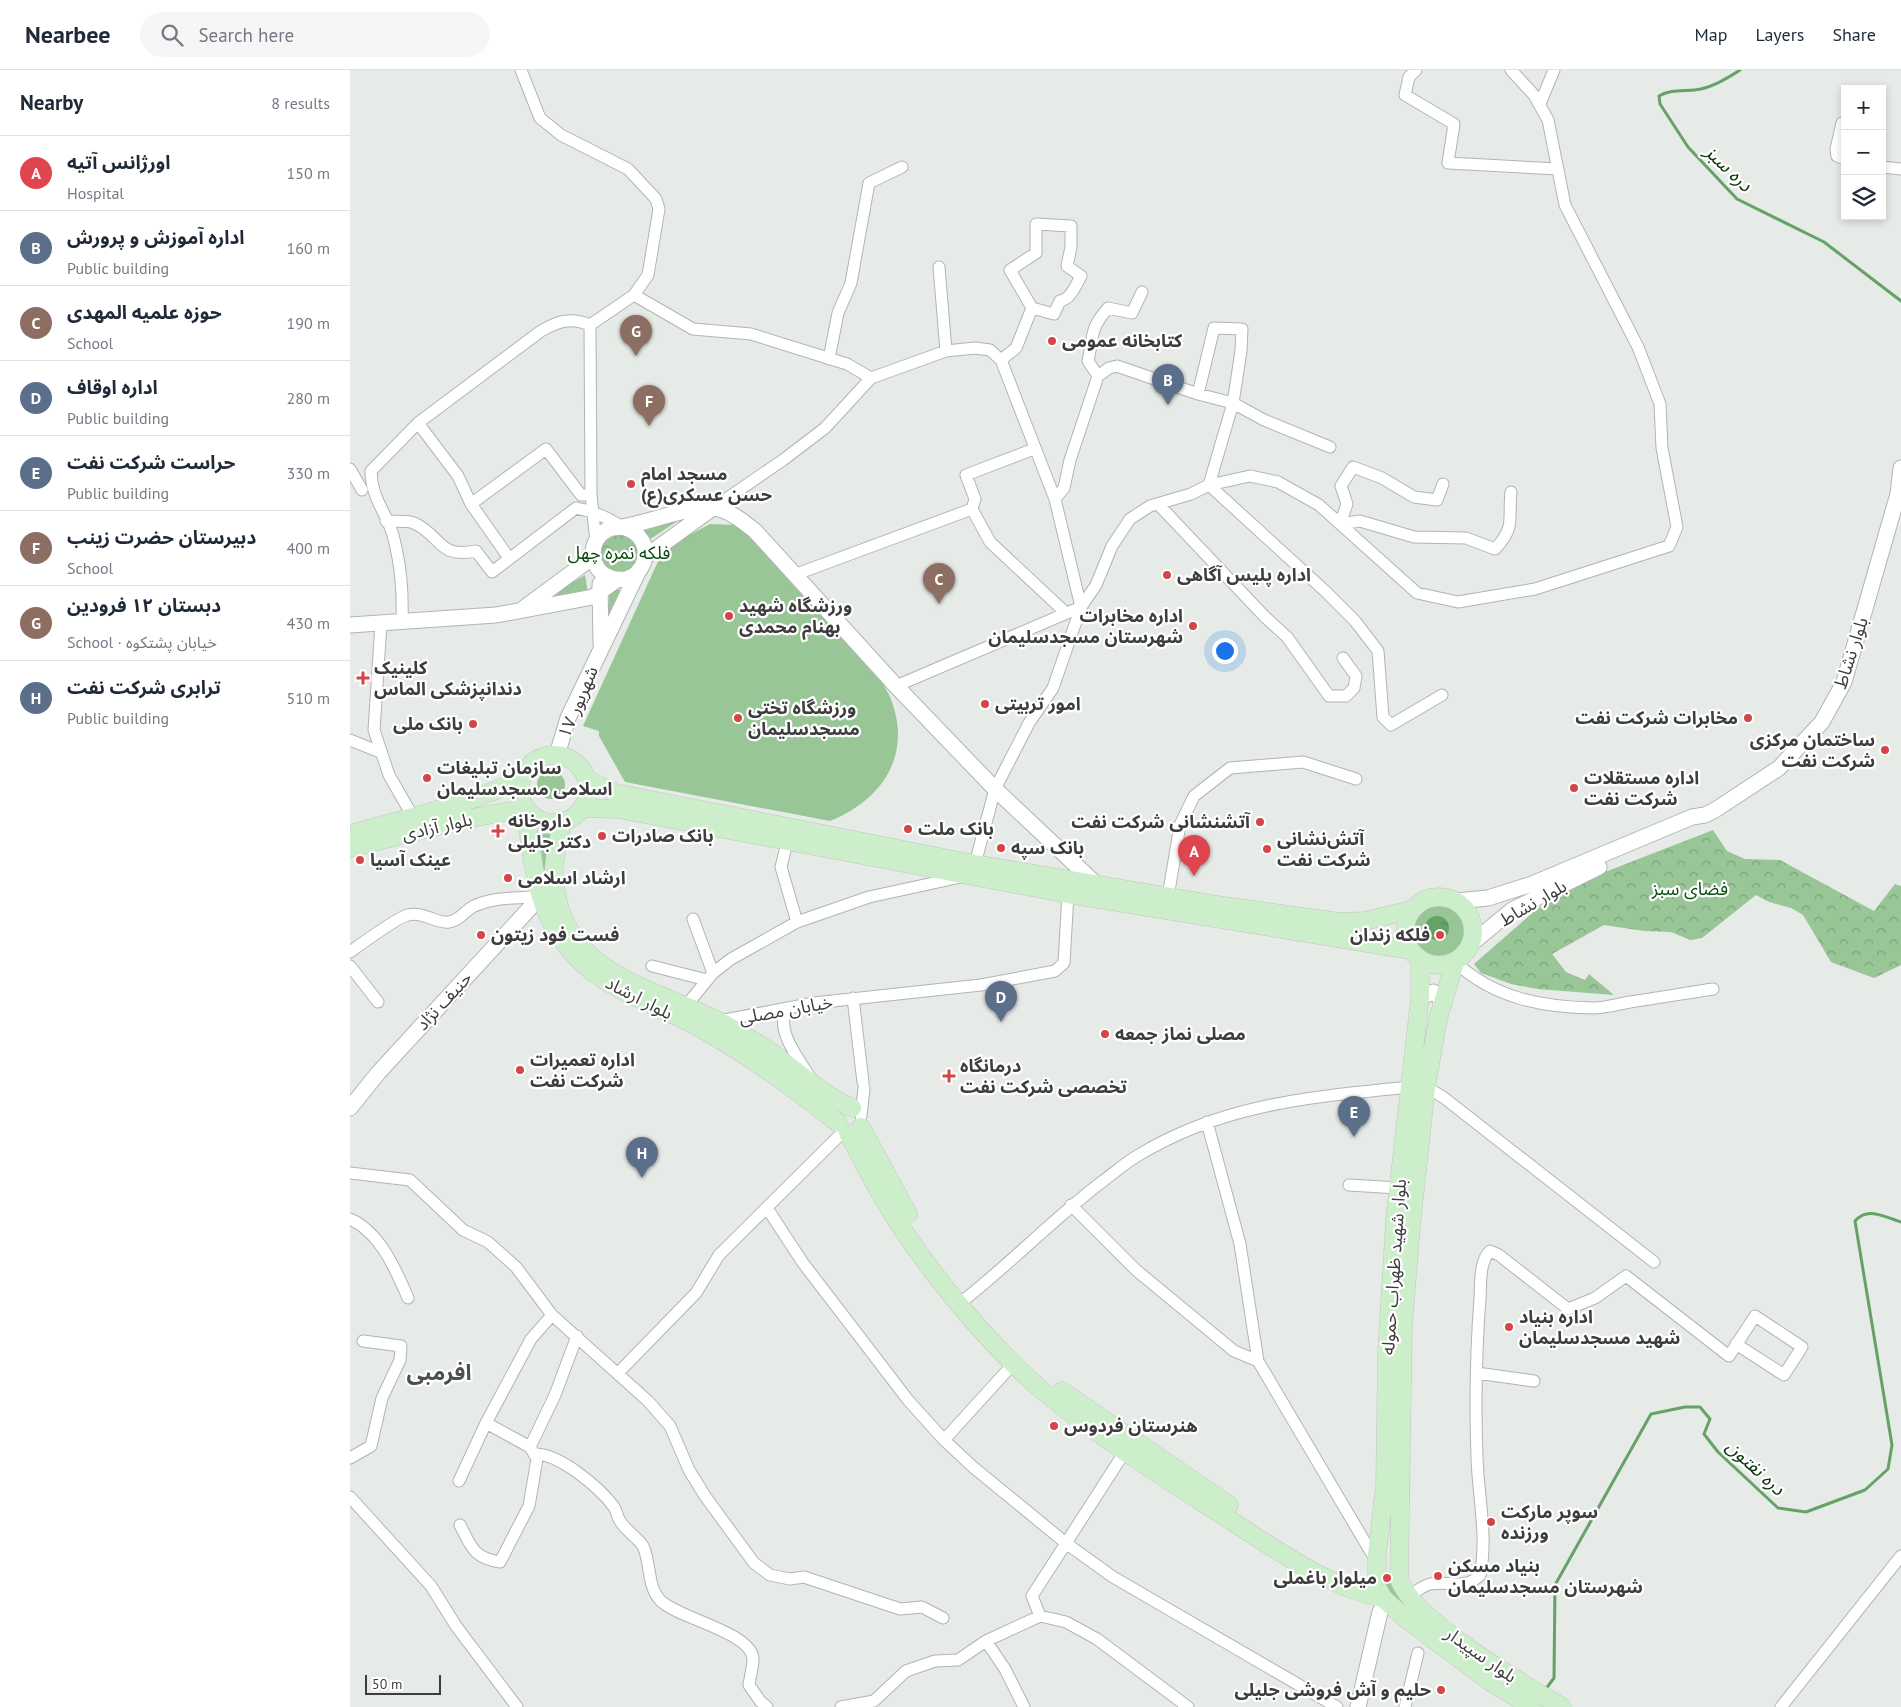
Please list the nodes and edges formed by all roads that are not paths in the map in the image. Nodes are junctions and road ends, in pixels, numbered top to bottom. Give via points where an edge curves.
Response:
1 (521, 70) edge
2 (1416, 70) edge
3 (1511, 70) edge
4 (1554, 70) edge
5 (1540, 104) junction
6 (1841, 127) edge
7 (1841, 158) edge
8 (902, 167) dead end
9 (1886, 167) edge
10 (1901, 168) edge
11 (1558, 169) junction
12 (939, 267) dead end
13 (1142, 292) dead end
14 (634, 294) junction
15 (1032, 308) junction
16 (590, 325) junction
17 (946, 351) junction
18 (829, 358) junction
19 (1001, 360) junction
20 (1098, 376) junction
21 (871, 378) junction
22 (1198, 394) junction
23 (1233, 403) junction
24 (418, 423) junction
25 (1330, 447) dead end
26 (1034, 449) junction
27 (1901, 468) edge
28 (350, 469) edge
29 (1443, 484) dead end
30 (1209, 485) junction
31 (367, 488) junction
32 (1511, 492) dead end
33 (1900, 492) edge
34 (350, 494) edge
35 (590, 495) junction
36 (1055, 499) junction
37 (471, 504) junction
38 (1158, 504) junction
39 (713, 508) junction
40 (972, 509) junction
41 (592, 511) junction
42 (386, 521) junction
43 (1340, 524) junction
44 (622, 527) junction
45 (596, 542) junction
46 (509, 558) junction
47 (595, 562) junction
48 (642, 564) junction
49 (794, 575) junction
50 (618, 579) junction
51 (602, 590) junction
52 (586, 598) junction
53 (1081, 607) junction
54 (522, 609) junction
55 (1066, 612) junction
56 (402, 623) junction
57 (381, 624) junction
58 (350, 625) edge
59 (602, 625) junction
60 (600, 649) junction
61 (1343, 658) dead end
62 (896, 686) junction
63 (1442, 695) dead end
64 (350, 740) edge
65 (380, 752) junction
66 (557, 755) junction
67 (521, 779) junction
68 (1356, 779) dead end
69 (588, 780) junction
70 (996, 790) junction
71 (525, 808) junction
72 (583, 808) junction
73 (1705, 816) junction
74 (413, 817) junction
75 (562, 823) junction
76 (350, 834) edge
77 (788, 840) junction
78 (350, 848) edge
79 (972, 869) junction
80 (1097, 885) junction
81 (1068, 894) junction
82 (541, 896) junction
83 (1168, 897) junction
84 (1456, 901) junction
85 (1411, 910) junction
86 (693, 919) dead end
87 (1365, 921) junction
88 (798, 922) junction
89 (1363, 943) junction
90 (1471, 944) junction
91 (350, 952) edge
92 (1415, 955) junction
93 (1456, 962) junction
94 (350, 966) edge
95 (652, 966) dead end
96 (710, 976) junction
97 (1713, 989) dead end
98 (853, 998) junction
99 (378, 1002) dead end
100 (1420, 1004) junction
101 (1443, 1005) junction
102 (685, 1007) junction
103 (788, 1008) junction
104 (708, 1021) junction
105 (816, 1087) junction
106 (1418, 1087) junction
107 (350, 1108) edge
108 (1208, 1122) junction
109 (851, 1123) junction
110 (350, 1173) edge
111 (1349, 1185) dead end
112 (1398, 1188) junction
113 (1071, 1205) junction
114 (767, 1208) junction
115 (350, 1219) edge
116 (1654, 1262) dead end
117 (408, 1298) dead end
118 (963, 1301) junction
119 (552, 1315) junction
120 (577, 1336) junction
121 (363, 1342) dead end
122 (1736, 1344) junction
123 (1258, 1362) junction
124 (1014, 1363) junction
125 (618, 1373) junction
126 (1477, 1373) junction
127 (1534, 1381) dead end
128 (486, 1423) junction
129 (944, 1440) junction
130 (532, 1451) junction
131 (1124, 1453) junction
132 (350, 1458) edge
133 (459, 1481) dead end
134 (350, 1497) edge
135 (460, 1525) dead end
136 (1067, 1544) junction
137 (1377, 1555) junction
138 (1901, 1556) edge
139 (1398, 1564) junction
140 (1376, 1575) junction
141 (1408, 1596) junction
142 (1388, 1602) junction
143 (1040, 1616) junction
144 (943, 1618) dead end
145 (986, 1641) junction
146 (1418, 1653) dead end
147 (1507, 1684) junction
148 (517, 1707) edge
149 (767, 1707) edge
150 (841, 1707) edge
151 (1024, 1707) edge
152 (1188, 1707) edge
153 (1337, 1707) edge
154 (1358, 1707) edge
155 (1405, 1707) edge
156 (1532, 1707) edge
157 (1562, 1707) edge
158 (1781, 1707) edge

1 - 14 street via 540,118 561,135 628,169 656,199 659,209 648,275
2 - 11 street via 1409,77 1405,95 1454,124 1448,163
3 - 5 street
4 - 5 street
5 - 11 street via 1548,120
6 - 7 street via 1836,149 1837,156
8 - 18 street via 869,183 851,283 838,314
9 - 10 street
11 - 43 street via 1565,205 1638,347 1660,404 1662,448 1677,527 1669,546 1535,589 1458,602 1417,593
12 - 17 street
13 - 20 street via 1132,313 1108,308 1096,322 1091,332 1093,339 1088,362
14 - 16 street
14 - 18 street via 693,329 751,334
15 - 15 street via 1054,314 1060,301 1072,292 1081,276 1068,266 1072,226 1036,224 1036,252 1010,270
15 - 19 street via 1016,348
16 - 24 street via 577,320 557,322
16 - 35 street
17 - 19 street via 990,350
17 - 21 street
18 - 21 street
19 - 26 street
20 - 22 street via 1118,366
20 - 36 street via 1064,488
21 - 39 street via 825,428
22 - 23 street
22 - 23 street via 1214,328 1242,329
23 - 25 street via 1264,420
23 - 30 street
24 - 31 street via 371,471
24 - 37 street via 458,476
26 - 36 street
26 - 40 street via 966,475 975,499
27 - 33 main road, بلوار نشاط
28 - 31 street
29 - 43 street via 1437,500 1414,496 1382,478 1353,468 1341,486 1346,504
30 - 38 street
30 - 43 street via 1250,476 1278,482 1319,505
30 - 63 street via 1325,591 1378,651 1383,717 1391,725
31 - 34 street
31 - 42 street
32 - 43 street via 1507,537 1495,549 1466,538 1414,537 1360,521
33 - 73 main road, بلوار نشاط via 1844,682 1822,722 1779,768
35 - 37 street via 581,495 546,449
35 - 41 street
36 - 53 street
37 - 46 street
38 - 53 street via 1130,519 1112,546 1096,585
38 - 61 street via 1264,617 1287,637 1329,696 1346,696 1354,688 1356,676
39 - 44 main road via 651,518
39 - 48 main road
39 - 49 main road via 741,519
40 - 49 street
40 - 55 street via 990,542
41 - 44 street
41 - 45 street
41 - 46 street via 576,508
42 - 46 street via 414,523 452,553 476,552 492,572
42 - 56 street via 403,582
44 - 45 main road via 606,530
44 - 48 main road via 630,529 643,540
45 - 47 main road
47 - 50 main road via 603,574
47 - 51 main road
47 - 54 main road
48 - 50 main road via 625,578
48 - 60 main road, ۱۷ شهریور
49 - 62 main road
50 - 51 main road
51 - 52 main road
51 - 59 main road
52 - 54 main road
52 - 59 main road
53 - 55 street
53 - 70 street via 1053,688 1029,723
54 - 56 main road via 496,615
55 - 62 street
56 - 57 main road
57 - 58 main road
57 - 65 street via 374,730
59 - 60 main road
60 - 66 main road, ۱۷ شهریور via 568,718
62 - 70 main road
64 - 65 street
65 - 74 street
66 - 67 main road via 535,760
66 - 69 main road via 576,762
67 - 71 main road via 519,789
67 - 74 main road, بلوار آزادی via 494,792
68 - 83 street via 1303,762 1230,768 1194,796 1180,825
69 - 72 main road
69 - 79 main road via 616,793
70 - 79 street
70 - 80 main road
71 - 75 main road via 541,821
71 - 78 main road, بلوار آزادی
71 - 82 main road, بلوار ارشاد
72 - 75 main road
72 - 77 main road via 618,809
73 - 84 main road, بلوار نشاط via 1692,817 1532,884 1488,898
73 - 90 main road, بلوار نشاط via 1679,833 1593,869 1512,910
74 - 76 main road, بلوار آزادی
75 - 102 main road, بلوار ارشاد via 554,884 560,909 576,941 608,970
77 - 79 main road
77 - 88 street via 781,867
79 - 80 main road
79 - 81 main road
79 - 88 street via 869,897
80 - 83 main road
81 - 89 main road
81 - 98 street, خیابان مصلی via 1064,963 1055,971 981,985
82 - 91 street via 489,901 446,923 428,916 408,915
82 - 104 main road, بلوار ارشاد via 554,928 585,967 606,983
82 - 107 main road, حنیف نژاد via 379,1072
83 - 87 main road via 1339,922
84 - 85 main road via 1431,897
84 - 90 main road via 1470,914 1474,928
85 - 87 main road
85 - 92 main road via 1404,934
86 - 96 street
87 - 89 main road via 1374,933
88 - 96 street via 731,959
89 - 92 main road
90 - 93 main road
92 - 93 main road via 1438,965
92 - 100 main road, بلوار شهید ظهراب حموله
93 - 97 street via 1490,988 1523,1000 1562,1005 1594,1008
93 - 101 main road, بلوار شهید ظهراب حموله
94 - 99 street
95 - 96 street
96 - 102 street
98 - 103 street, خیابان مصلی
98 - 109 street via 864,1085
100 - 101 main road via 1424,996 1433,992
100 - 106 main road, بلوار شهید ظهراب حموله
101 - 106 main road, بلوار شهید ظهراب حموله
102 - 104 main road, بلوار ارشاد
103 - 104 street, خیابان مصلی
103 - 105 street via 783,1015 787,1038
104 - 105 main road, بلوار ارشاد via 770,1051
104 - 109 main road, بلوار ارشاد via 779,1078
105 - 109 main road, بلوار ارشاد
106 - 108 street via 1302,1098 1255,1107
106 - 112 main road, بلوار شهید ظهراب حموله
106 - 116 street via 1443,1096
106 - 139 main road, بلوار شهید ظهراب حموله via 1403,1326 1402,1493
108 - 113 street via 1137,1156
108 - 123 street via 1240,1244
109 - 114 street
109 - 118 main road
110 - 119 street via 410,1180 463,1230 488,1242 516,1267
111 - 112 street
112 - 137 main road, بلوار شهید ظهراب حموله via 1387,1351 1385,1485
113 - 118 street
113 - 123 street via 1136,1270 1234,1351
114 - 125 street via 719,1255 696,1293
114 - 129 street via 803,1263 908,1400
115 - 117 street via 360,1224 386,1253
118 - 124 main road
118 - 140 main road via 1056,1387 1131,1440 1278,1536 1349,1577 1359,1580
119 - 120 street
119 - 128 street via 531,1339
120 - 125 street
120 - 130 street
121 - 132 street via 401,1346 400,1360 382,1398 371,1446
122 - 122 street via 1755,1316 1802,1347 1784,1375
122 - 126 street via 1729,1356 1626,1276 1595,1298 1568,1309 1490,1251 1485,1256 1482,1269
123 - 137 street via 1372,1554
124 - 129 street
124 - 131 main road via 1048,1395
125 - 144 street via 670,1426 688,1470 754,1563 770,1575 790,1579 804,1577 900,1609 922,1608
126 - 127 street
126 - 141 street via 1477,1459 1482,1516 1480,1575 1463,1585 1429,1584
128 - 130 street
128 - 133 street
129 - 136 street
130 - 135 street via 537,1459 529,1506 500,1562 484,1559 473,1549
130 - 149 street via 574,1470 599,1490 615,1509 620,1522 642,1545 659,1599 672,1609 704,1621 748,1647 753,1658 749,1685
131 - 136 street
131 - 142 main road via 1327,1578 1360,1594
134 - 148 street via 431,1586 456,1626
136 - 143 street via 1032,1596
136 - 153 street via 1113,1577
137 - 139 main road
137 - 140 main road, بلوار شهید ظهراب حموله
138 - 158 street
139 - 140 main road via 1383,1567
139 - 141 main road via 1402,1586
140 - 142 main road via 1377,1587
141 - 147 main road, بلوار سپیدار
142 - 147 main road, بلوار سپیدار via 1463,1662
142 - 154 main road via 1380,1612
143 - 145 street
143 - 152 street via 1066,1622 1097,1639
145 - 150 street via 958,1660 922,1664 906,1671 874,1701
145 - 151 street
146 - 155 street
147 - 156 main road, بلوار سپیدار
147 - 157 main road, بلوار سپیدار

